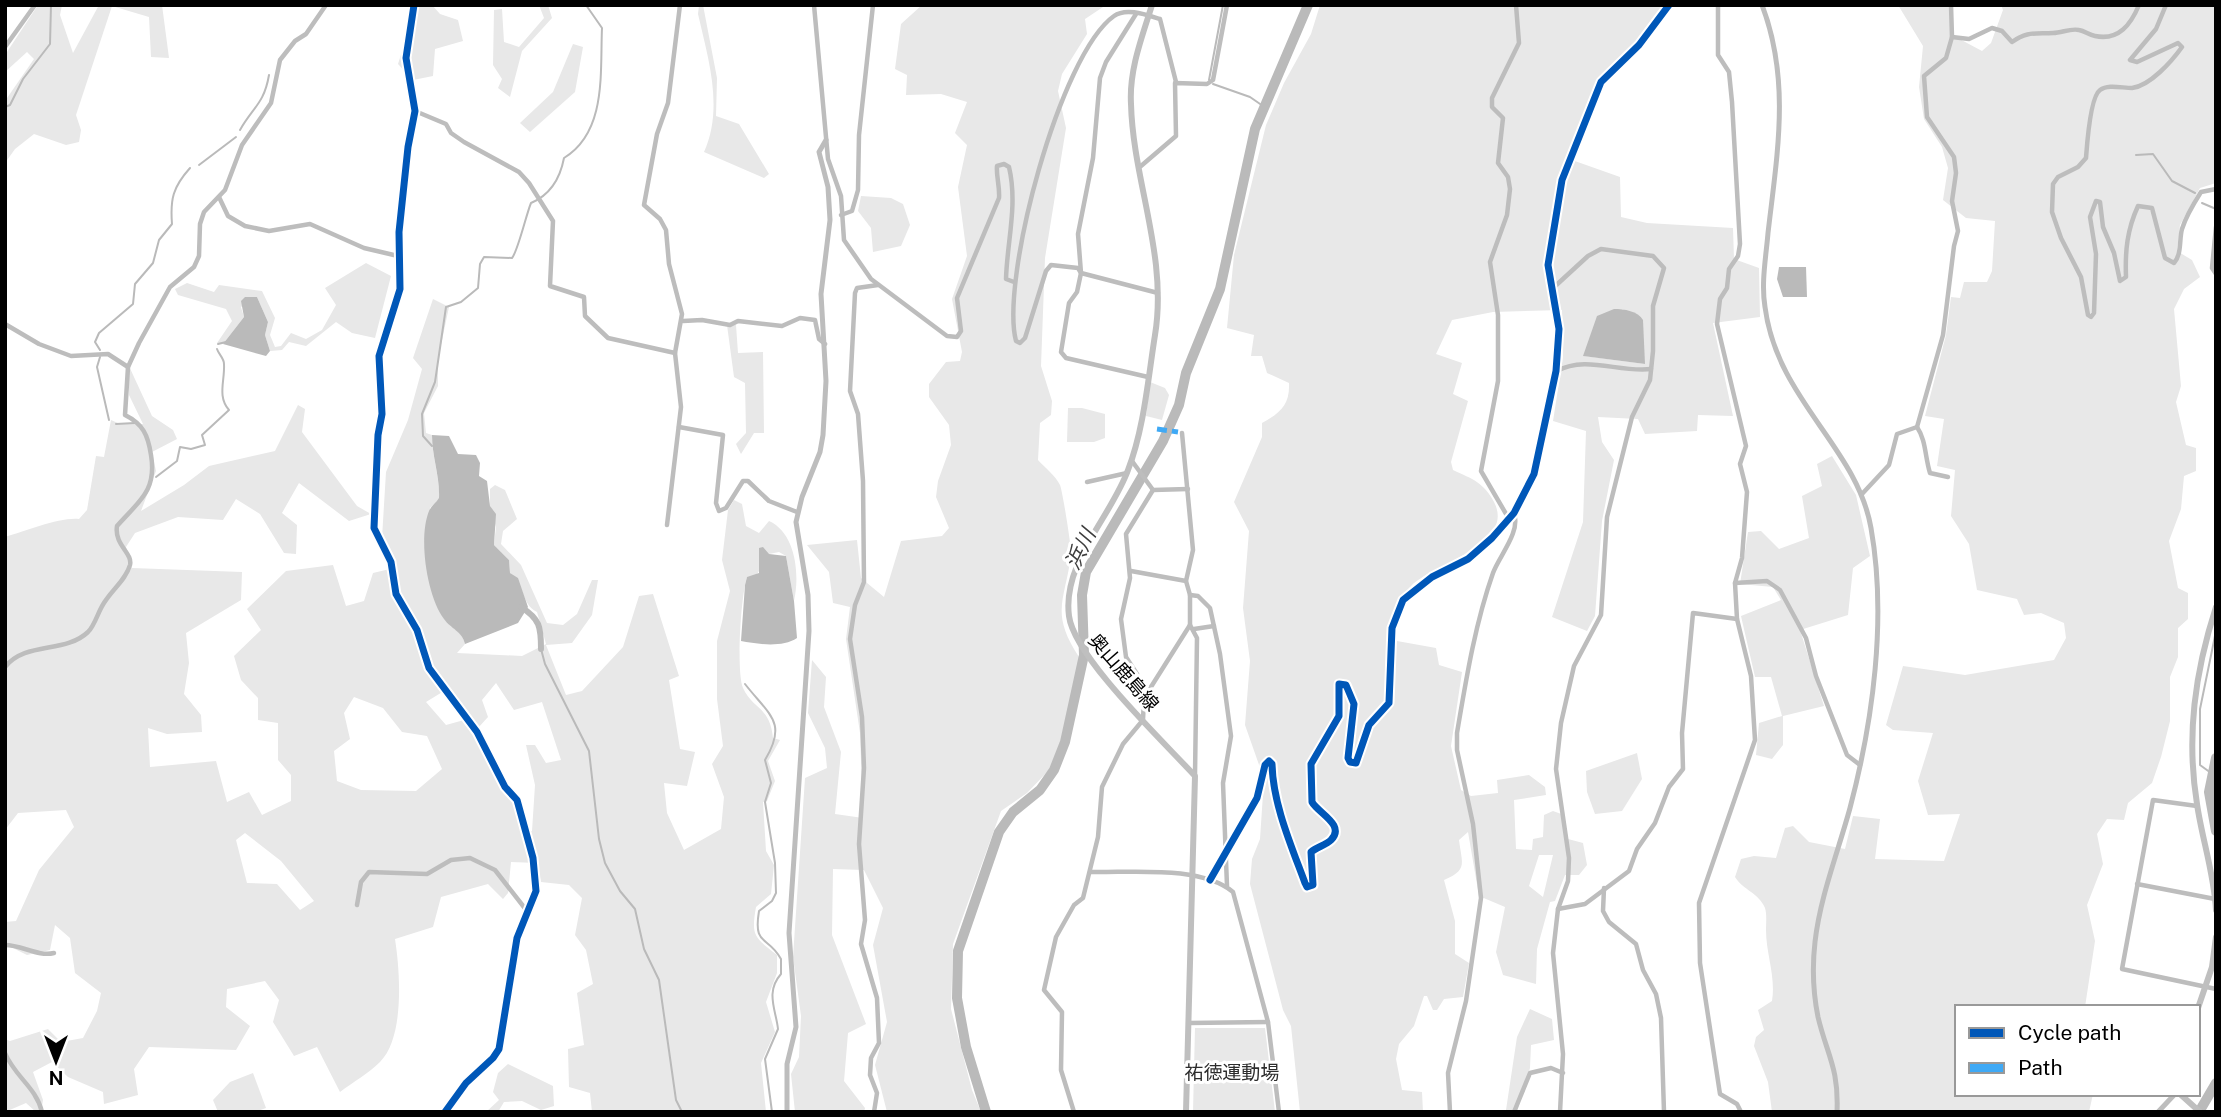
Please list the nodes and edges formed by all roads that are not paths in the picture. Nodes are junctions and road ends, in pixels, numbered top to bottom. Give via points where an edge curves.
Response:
1 (35, 5) edge
2 (326, 5) edge
3 (414, 5) edge
4 (680, 5) edge
5 (814, 5) edge
6 (873, 5) edge
7 (1152, 5) edge
8 (1227, 5) edge
9 (1516, 5) edge
10 (1669, 5) edge
11 (1718, 5) edge
12 (1762, 5) edge
13 (1951, 5) edge
14 (2139, 5) edge
15 (2166, 5) edge
16 (1136, 13) junction
17 (1149, 16) junction
18 (1952, 37) junction
19 (5, 47) edge
20 (1176, 82) junction
21 (415, 111) junction
22 (826, 140) junction
23 (1141, 166) junction
24 (2216, 190) edge
25 (219, 197) junction
26 (841, 215) junction
27 (2216, 227) edge
28 (398, 256) junction
29 (1081, 273) junction
30 (2216, 274) edge
31 (1014, 282) junction
32 (878, 285) junction
33 (1552, 289) junction
34 (1158, 293) junction
35 (682, 321) junction
36 (5, 324) edge
37 (825, 344) junction
38 (675, 353) junction
39 (128, 367) junction
40 (1651, 369) junction
41 (1556, 371) junction
42 (1148, 377) junction
43 (679, 427) junction
44 (1917, 427) junction
45 (1182, 433) dead end
46 (1132, 461) junction
47 (1128, 472) junction
48 (1948, 477) dead end
49 (1087, 482) dead end
50 (1151, 488) junction
51 (1188, 489) junction
52 (1862, 495) junction
53 (797, 512) junction
54 (1514, 513) junction
55 (1508, 519) junction
56 (667, 525) dead end
57 (1130, 571) junction
58 (1186, 581) junction
59 (1735, 583) junction
60 (1190, 595) junction
61 (2216, 607) edge
62 (1737, 619) junction
63 (1214, 626) junction
64 (1192, 627) junction
65 (5, 667) edge
66 (1144, 698) junction
67 (1143, 720) junction
68 (1860, 765) junction
69 (1195, 776) junction
70 (2197, 806) junction
71 (1224, 852) junction
72 (1090, 872) junction
73 (1192, 875) junction
74 (1210, 880) junction
75 (2137, 884) junction
76 (1227, 887) junction
77 (1604, 888) junction
78 (2215, 899) edge
79 (357, 905) dead end
80 (1558, 909) junction
81 (2216, 910) edge
82 (527, 911) junction
83 (2216, 936) edge
84 (5, 945) edge
85 (54, 953) dead end
86 (2206, 988) junction
87 (2216, 989) edge
88 (2200, 1005) edge
89 (1268, 1022) junction
90 (1189, 1023) junction
91 (5, 1053) edge
92 (1563, 1073) junction
93 (2176, 1096) edge
94 (2180, 1096) edge
95 (42, 1112) edge
96 (445, 1112) edge
97 (787, 1112) edge
98 (874, 1112) edge
99 (1074, 1112) edge
100 (1186, 1112) edge
101 (1279, 1112) edge
102 (1450, 1112) edge
103 (1514, 1112) edge
104 (1560, 1112) edge
105 (1664, 1112) edge
106 (1741, 1112) edge
107 (1837, 1112) edge
108 (2158, 1112) edge
109 (2200, 1112) edge

1 - 19 street
2 - 25 street via 280,60 271,103 242,145
3 - 21 street via 406,58
4 - 35 street via 668,103 657,134 644,205 666,230
5 - 22 street
6 - 26 street via 858,190 852,211
7 - 17 main road, 奥山鹿島線
8 - 20 street via 1211,82
9 - 55 street via 1519,44 1492,99 1492,107 1503,118 1498,163 1510,189 1507,215 1490,262 1498,315 1497,381 1481,471
10 - 33 street via 1592,97 1562,180 1549,251
11 - 59 street via 1718,55 1729,72 1740,231 1738,256 1729,270 1717,324 1746,446 1740,464 1747,492 1742,558
12 - 52 street via 1781,90 1780,141 1763,287 1768,324 1788,381
13 - 18 street
14 - 18 street via 2131,23 2109,36 2069,29 2028,32 2012,42 1992,28 1969,39
15 - 24 street via 2156,29 2130,60 2137,62 2171,44 2182,47 2142,85 2099,90 2087,130 2086,158 2053,184 2052,212 2081,277 2088,315 2094,313 2096,254 2090,217 2096,201 2103,211 2103,227 2120,281 2126,277 2125,246 2138,206 2152,208 2165,258 2174,263 2193,205 2202,192
16 - 17 street
16 - 29 street via 1100,78 1093,158 1078,234
16 - 31 street via 1114,16 1074,70 1051,127
17 - 20 street via 1161,20
17 - 23 main road, 奥山鹿島線 via 1131,93
18 - 44 street via 1946,58 1924,76 1927,117 1954,157 1951,201 1958,232 1943,335
20 - 23 street via 1176,136
21 - 28 street
21 - 38 street via 446,124 464,142 519,172 553,221 550,286 584,297 584,316 608,338
22 - 26 street via 839,184
22 - 37 street via 819,152 830,201 821,294
23 - 34 main road, 奥山鹿島線
25 - 28 street via 228,216 245,226 269,231 310,224 364,248
25 - 39 street via 204,212 194,267 165,295
26 - 32 street via 846,246
27 - 30 street via 2212,268
28 - 82 street via 400,289 379,356 382,414 374,528 391,562 396,594 417,630 429,668 477,732 517,800 533,859 536,891
29 - 31 street via 1078,268 1051,265 1020,343 1014,336
29 - 34 street
29 - 42 street via 1069,303 1060,352 1066,358
31 - 32 street via 1006,279 1013,214 1010,170 1004,164 997,166 996,172 999,198 957,298 961,331 957,337 947,336
32 - 98 street via 857,288 855,293 850,391 858,414 863,481 864,582 850,639 862,717 864,768 859,844 865,920 861,944 877,998 879,1043 871,1058 870,1075 877,1093
33 - 40 street via 1601,249 1659,259 1664,268 1653,306
33 - 41 street via 1559,329
34 - 42 main road, 奥山鹿島線
35 - 37 street via 782,326 800,318 815,320 819,339
35 - 38 street
36 - 39 street via 71,356 108,354
37 - 53 street via 820,452
38 - 43 street
39 - 65 street via 125,415 138,422 147,435 154,466 145,495 117,526 119,545 130,567 86,634 70,643 25,653
40 - 41 street via 1570,364
40 - 80 street via 1629,428 1607,517 1601,615 1574,666 1561,723 1556,769 1569,858 1568,881
41 - 54 street via 1537,463
42 - 46 main road, 奥山鹿島線
43 - 53 street via 723,435 719,511 724,511 743,481 748,481 769,501
43 - 56 street
44 - 48 street via 1924,437 1930,473
44 - 52 street via 1897,434 1889,465
45 - 51 street
46 - 47 main road, 奥山鹿島線
46 - 50 street
47 - 49 street
47 - 67 main road, 奥山鹿島線 via 1071,584 1068,601 1071,628 1082,650
50 - 51 street
50 - 57 street via 1126,534
51 - 58 street via 1193,550
52 - 68 street via 1875,556 1876,660
53 - 97 street via 809,631 789,933 796,1027 787,1064
54 - 55 street
54 - 102 street via 1515,526 1483,608 1457,733 1481,898 1466,1001 1448,1073
55 - 71 street via 1468,559 1432,577 1403,600 1392,628 1389,703 1369,725 1356,763 1348,758 1353,695 1346,685 1339,684 1339,716 1311,764 1312,802 1333,822 1335,830 1330,841 1311,852 1313,885 1307,887 1287,833 1271,761 1265,765 1257,798
57 - 58 street
57 - 66 street via 1122,607 1124,647
58 - 60 street
59 - 62 street
59 - 68 street via 1768,581 1780,590 1806,638 1815,676 1847,755
60 - 63 street via 1207,604
60 - 64 street
61 - 70 main road via 2199,662 2192,718
62 - 77 street via 1693,613 1682,769 1629,871
62 - 106 street via 1751,676 1755,740 1702,890 1699,930 1720,1094
63 - 64 street
63 - 71 street via 1231,736 1223,783
64 - 66 street
64 - 69 street via 1198,667
66 - 67 street
67 - 69 main road, 奥山鹿島線
67 - 72 street via 1123,744 1102,787
68 - 107 street via 1815,941 1813,986 1833,1058
69 - 73 main road
70 - 75 street via 2153,800
70 - 78 main road
71 - 74 street
71 - 76 street
72 - 73 street
72 - 99 street via 1083,898 1056,937 1044,990 1062,1012 1061,1070
73 - 74 street
73 - 90 main road
74 - 76 street
75 - 78 street
75 - 86 street via 2122,969
76 - 89 street via 1233,892
77 - 80 street via 1585,904
77 - 105 street via 1603,911 1609,922 1636,944 1643,970 1657,994
78 - 81 main road
79 - 82 street via 361,882 369,872 427,874 461,858 495,870
80 - 92 street via 1553,971
82 - 96 street via 517,938 499,1049
83 - 86 main road
84 - 85 street
86 - 87 street
86 - 88 main road
89 - 90 street
89 - 101 street
90 - 100 main road
91 - 95 street via 18,1077 34,1091
92 - 103 street via 1550,1069 1530,1073
92 - 104 street
93 - 108 street
94 - 109 main road

